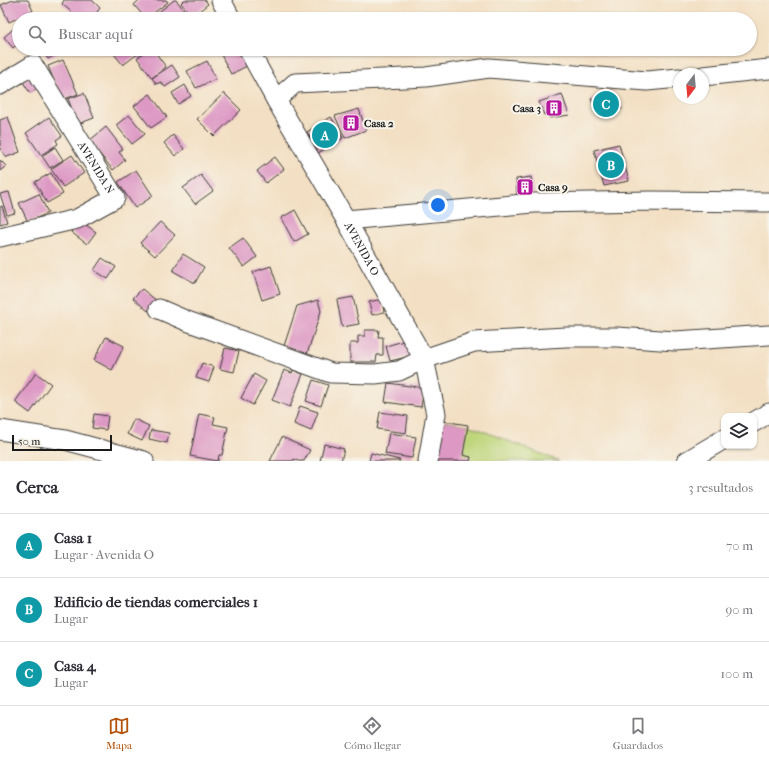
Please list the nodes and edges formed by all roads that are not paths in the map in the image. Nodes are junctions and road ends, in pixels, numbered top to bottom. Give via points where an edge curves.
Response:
1 (221, 0) edge
2 (228, 12) edge
3 (252, 56) edge
4 (769, 69) edge
5 (709, 75) edge
6 (673, 79) edge
7 (0, 85) edge
8 (276, 100) junction
9 (769, 202) edge
10 (346, 220) junction
11 (0, 238) edge
12 (159, 309) dead end
13 (769, 335) edge
14 (424, 359) junction
15 (769, 413) edge
16 (757, 420) edge
17 (0, 430) edge
18 (721, 441) edge
19 (144, 461) edge
20 (428, 461) edge
21 (687, 461) edge

1 - 2 street
3 - 8 street, AVENIDA O
4 - 5 street
6 - 8 street via 648,81 489,68 426,77 295,83
7 - 11 street, AVENIDA N via 33,65 115,198 78,219
8 - 10 street, AVENIDA O
9 - 10 street via 534,203
10 - 14 street, AVENIDA O
12 - 14 street via 331,373 375,374 399,371
13 - 14 street via 675,341 566,337 474,342
14 - 20 street, AVENIDA O via 436,414
15 - 16 street
17 - 19 street via 65,440
18 - 21 street

